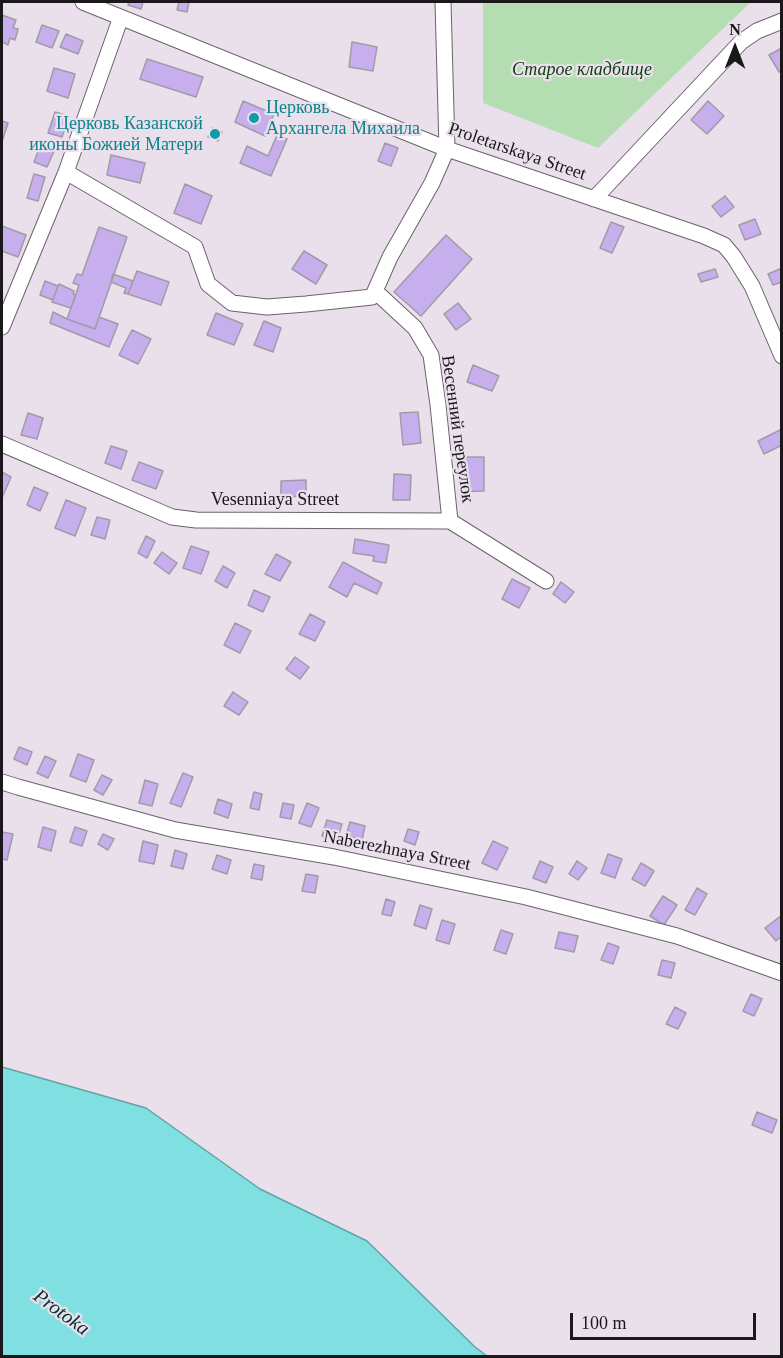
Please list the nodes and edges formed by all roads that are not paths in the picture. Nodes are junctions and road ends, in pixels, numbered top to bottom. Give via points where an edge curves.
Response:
1 (83, 2) edge
2 (443, 2) edge
3 (121, 17) junction
4 (782, 21) edge
5 (447, 149) junction
6 (66, 172) junction
7 (594, 199) junction
8 (375, 291) junction
9 (2, 327) edge
10 (782, 356) edge
11 (2, 444) edge
12 (450, 521) junction
13 (546, 581) dead end
14 (2, 782) edge
15 (782, 973) edge

1 - 3 street, Proletarskaya Street
2 - 5 street
3 - 5 street, Proletarskaya Street
3 - 6 street
4 - 7 street via 741,42
5 - 7 street, Proletarskaya Street
5 - 8 street
6 - 8 street via 195,247 208,284 232,303 267,307 306,304 372,297
6 - 9 street
7 - 10 street, Proletarskaya Street via 724,245 752,286
8 - 12 street, Весенний переулок via 415,328 430,355
11 - 12 street, Vesenniaya Street via 172,517
12 - 13 street
14 - 15 street, Naberezhnaya Street via 175,830 334,857 526,897 677,936

